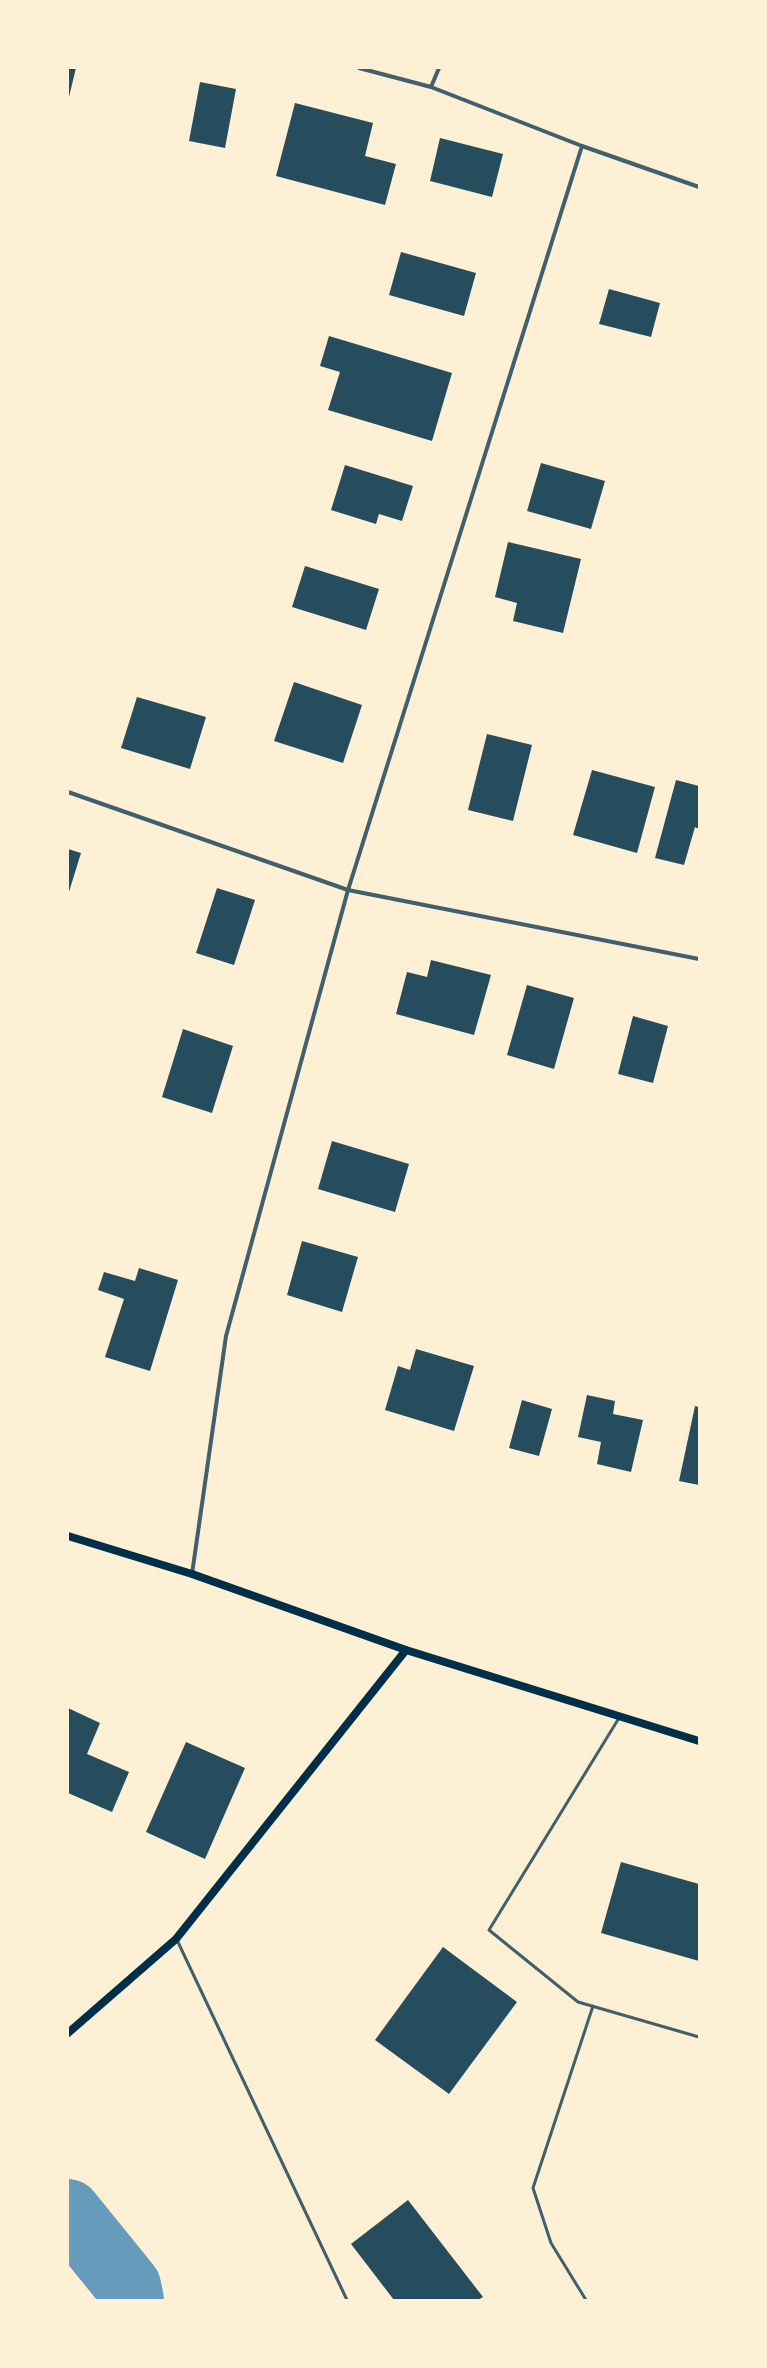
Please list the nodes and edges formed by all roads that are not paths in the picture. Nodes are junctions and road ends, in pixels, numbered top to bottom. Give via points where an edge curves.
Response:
1 (359, 68) edge
2 (439, 68) edge
3 (431, 87) junction
4 (582, 146) junction
5 (699, 187) edge
6 (68, 792) edge
7 (348, 890) junction
8 (699, 959) edge
9 (68, 1536) edge
10 (192, 1574) junction
11 (406, 1650) junction
12 (620, 1717) junction
13 (699, 1741) edge
14 (176, 1938) junction
15 (593, 2006) junction
16 (68, 2034) edge
17 (699, 2037) edge
18 (347, 2300) edge
19 (586, 2300) edge

1 - 3 street
2 - 3 street
3 - 4 street
4 - 5 street
4 - 7 street
6 - 7 street
7 - 8 street
7 - 10 street via 226,1336
9 - 10 main road
10 - 11 main road
11 - 12 main road
11 - 14 main road
12 - 13 main road
12 - 15 lane via 489,1930 578,2002
14 - 16 main road
14 - 18 lane
15 - 17 lane
15 - 19 lane via 533,2188 551,2243

